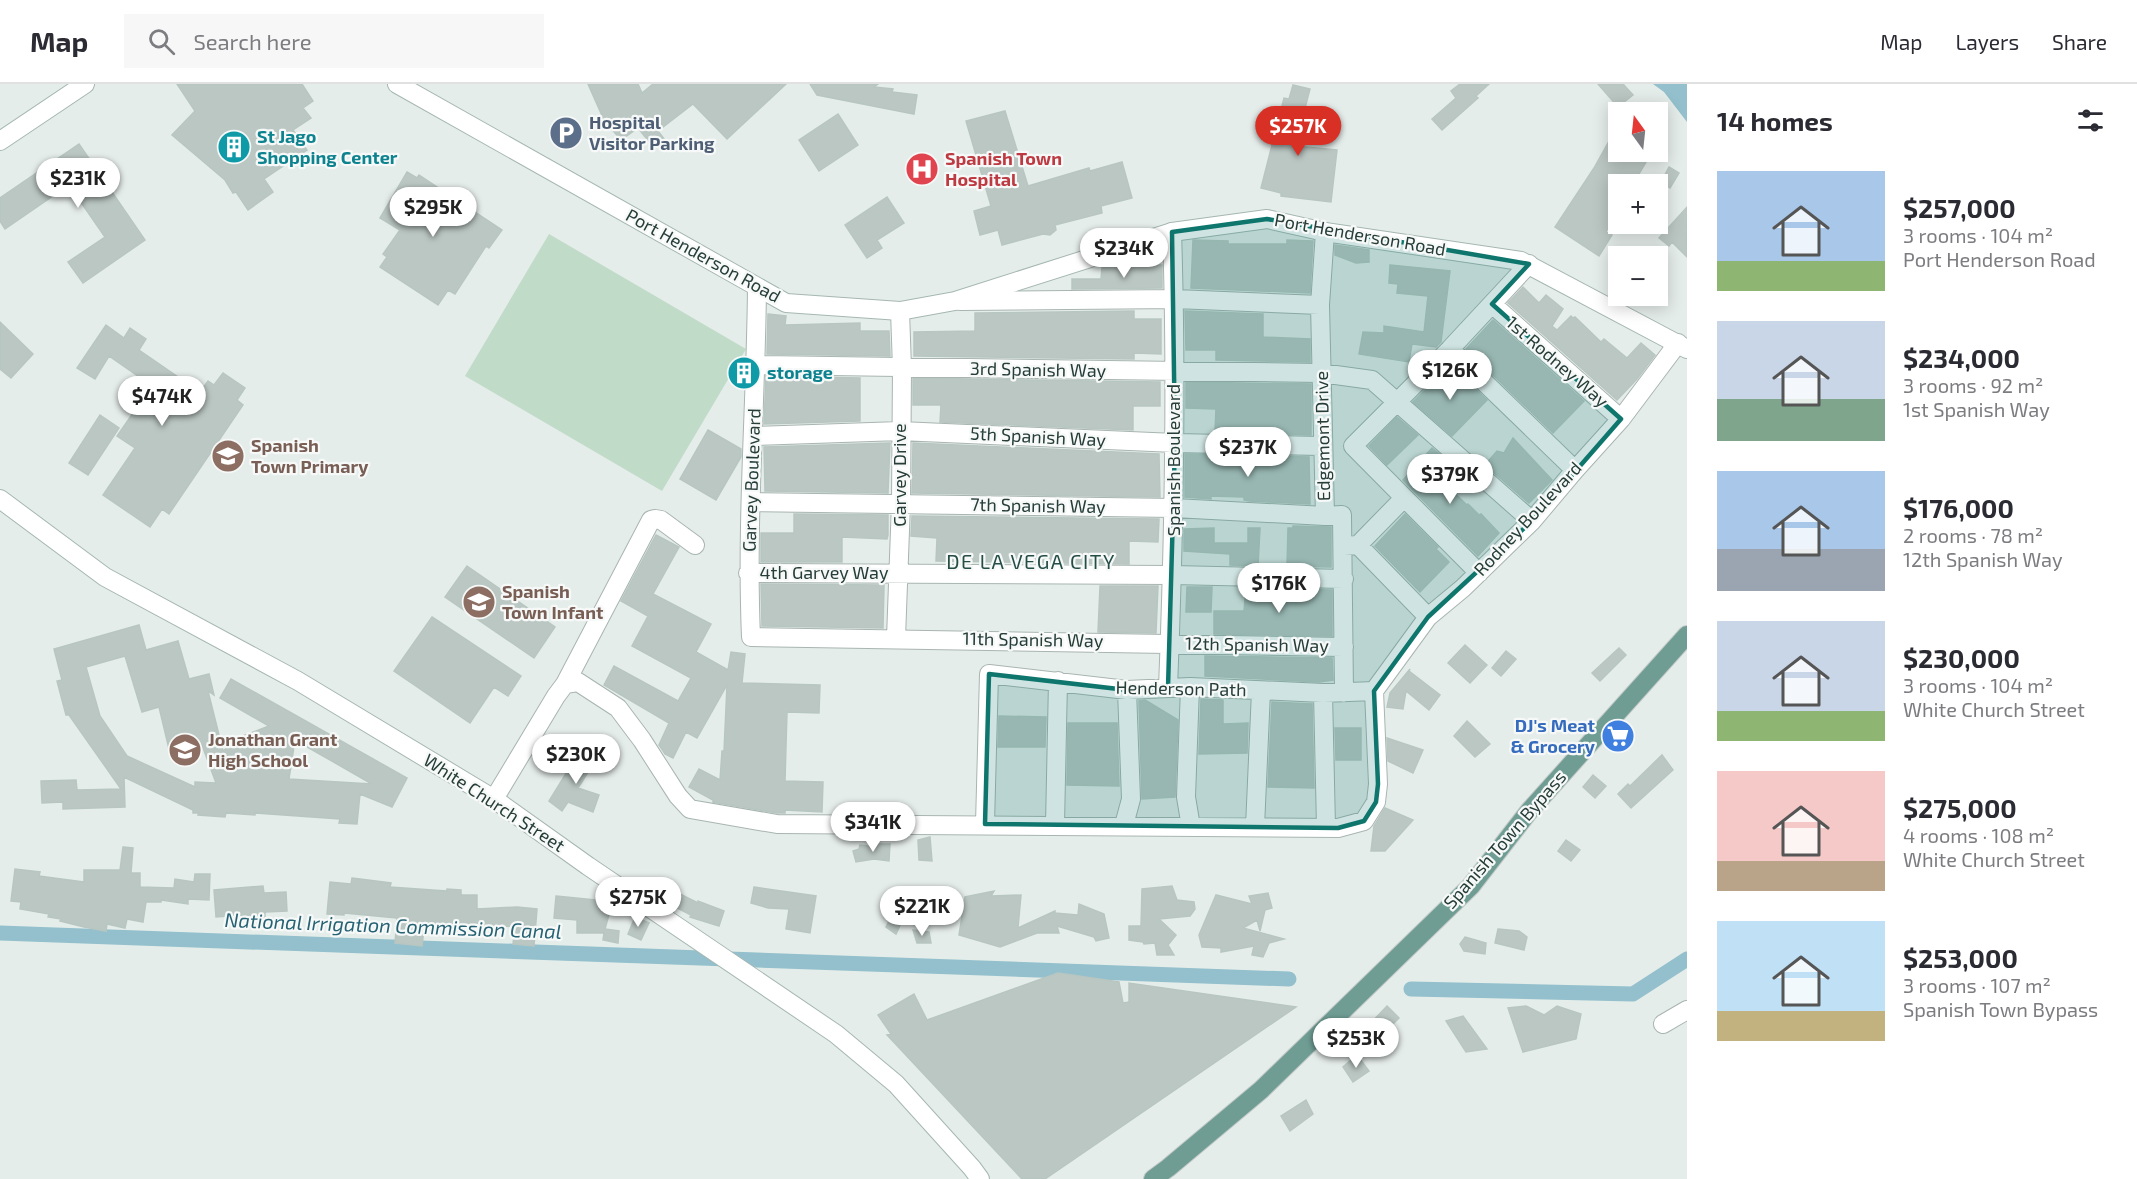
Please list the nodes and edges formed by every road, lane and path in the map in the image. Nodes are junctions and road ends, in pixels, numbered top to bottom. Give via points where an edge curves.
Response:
1 (85, 84) edge
2 (397, 84) edge
3 (0, 141) edge
4 (1172, 232) junction
5 (1325, 232) junction
6 (1529, 264) junction
7 (757, 287) junction
8 (1174, 299) junction
9 (955, 301) junction
10 (1492, 304) junction
11 (1320, 305) junction
12 (900, 311) junction
13 (1682, 346) edge
14 (1450, 349) junction
15 (756, 366) junction
16 (902, 368) junction
17 (1173, 372) junction
18 (1321, 373) junction
19 (1396, 402) junction
20 (1621, 419) junction
21 (900, 431) junction
22 (754, 436) junction
23 (1175, 443) junction
24 (1322, 446) junction
25 (1575, 470) junction
26 (1404, 498) junction
27 (0, 499) edge
28 (751, 502) junction
29 (901, 503) junction
30 (1174, 508) junction
31 (1325, 516) junction
32 (1532, 521) junction
33 (695, 545) dead end
34 (1351, 545) junction
35 (748, 573) junction
36 (1479, 573) junction
37 (899, 574) junction
38 (1173, 575) junction
39 (1344, 579) junction
40 (1428, 617) junction
41 (1687, 635) edge
42 (751, 637) joint
43 (896, 638) junction
44 (1170, 643) junction
45 (1344, 647) junction
46 (1058, 681) junction
47 (565, 684) junction
48 (1190, 687) junction
49 (1168, 688) junction
50 (1127, 690) junction
51 (1261, 691) junction
52 (1374, 691) junction
53 (1323, 693) junction
54 (1344, 693) junction
55 (494, 799) junction
56 (985, 824) junction
57 (1055, 825) junction
58 (1124, 825) junction
59 (1191, 826) junction
60 (1255, 827) junction
61 (1326, 827) junction
62 (1687, 1010) edge
63 (1663, 1024) dead end
64 (980, 1179) edge
65 (1152, 1179) edge

1 - 3 street
2 - 7 street, Port Henderson Road
4 - 5 street, Port Henderson Road via 1267,219
4 - 8 street, Spanish Boulevard
4 - 9 street, Port Henderson Road
5 - 6 street, Port Henderson Road
5 - 11 street, Edgemont Drive
6 - 10 street
6 - 13 street, Port Henderson Road
7 - 12 street, Port Henderson Road via 786,303
7 - 15 street, Garvey Boulevard
8 - 9 street
8 - 11 street
8 - 17 street, Spanish Boulevard
9 - 12 street, Port Henderson Road
10 - 14 street
10 - 20 street, 1st Rodney Way
11 - 18 street, Edgemont Drive
12 - 16 street, Garvey Drive
13 - 20 street, Rodney Boulevard
14 - 19 street
14 - 25 street
15 - 16 street, 3rd Spanish Way
15 - 22 street, Garvey Boulevard
16 - 17 street, 3rd Spanish Way
16 - 21 street, Garvey Drive
17 - 18 street, 3rd Spanish Way
17 - 23 street, Spanish Boulevard
18 - 19 street, 3rd Spanish Way via 1372,380
18 - 24 street, Edgemont Drive
19 - 26 street via 1353,446
19 - 32 street, 3rd Spanish Way
20 - 25 street, Rodney Boulevard
21 - 22 street, 5th Spanish Way
21 - 23 street, 5th Spanish Way
21 - 29 street, Garvey Drive
22 - 28 street, Garvey Boulevard
23 - 24 street, 5th Spanish Way
23 - 30 street, Spanish Boulevard
24 - 31 street, Edgemont Drive
25 - 32 street, Rodney Boulevard
26 - 34 street
26 - 36 street
27 - 55 street, White Church Street via 105,577 298,681
28 - 29 street, 7th Spanish Way
28 - 35 street, Garvey Boulevard
29 - 30 street, 7th Spanish Way
29 - 37 street, Garvey Drive
30 - 31 street, 7th Spanish Way
30 - 38 street, Spanish Boulevard
31 - 34 street, Edgemont Drive via 1342,515
32 - 36 street, Rodney Boulevard
33 - 47 street via 661,520 651,520
34 - 39 street, Edgemont Drive
34 - 40 street
35 - 37 street, 4th Garvey Way
35 - 42 street, Garvey Boulevard
36 - 40 street, Rodney Boulevard
37 - 38 street, 4th Garvey Way
37 - 43 street, Garvey Drive
38 - 39 street, 4th Garvey Way
38 - 44 street, Spanish Boulevard
39 - 45 street, Edgemont Drive
40 - 52 street, Rodney Boulevard
41 - 65 main road, Spanish Town Bypass via 1530,810 1471,886 1261,1090
42 - 43 street, 11th Spanish Way
43 - 44 street, 11th Spanish Way
44 - 45 street, 12th Spanish Way
44 - 49 street, Spanish Boulevard
45 - 54 street, Edgemont Drive
46 - 50 street, Henderson Path
46 - 56 street, Henderson Path via 989,674
46 - 57 street
47 - 55 street
47 - 56 street via 578,682 618,708 690,809 777,824
48 - 49 street, Henderson Path
48 - 51 street, Henderson Path
48 - 59 street via 1186,797
49 - 50 street, Henderson Path
50 - 58 street via 1131,799
51 - 53 street, Henderson Path
51 - 60 street
52 - 54 street, Henderson Path
52 - 61 street via 1376,802 1364,821
53 - 54 street, Henderson Path
53 - 61 street
55 - 64 street, White Church Street via 836,1034 896,1084
56 - 57 street
57 - 58 street
58 - 59 street
59 - 60 street
60 - 61 street
62 - 63 street

